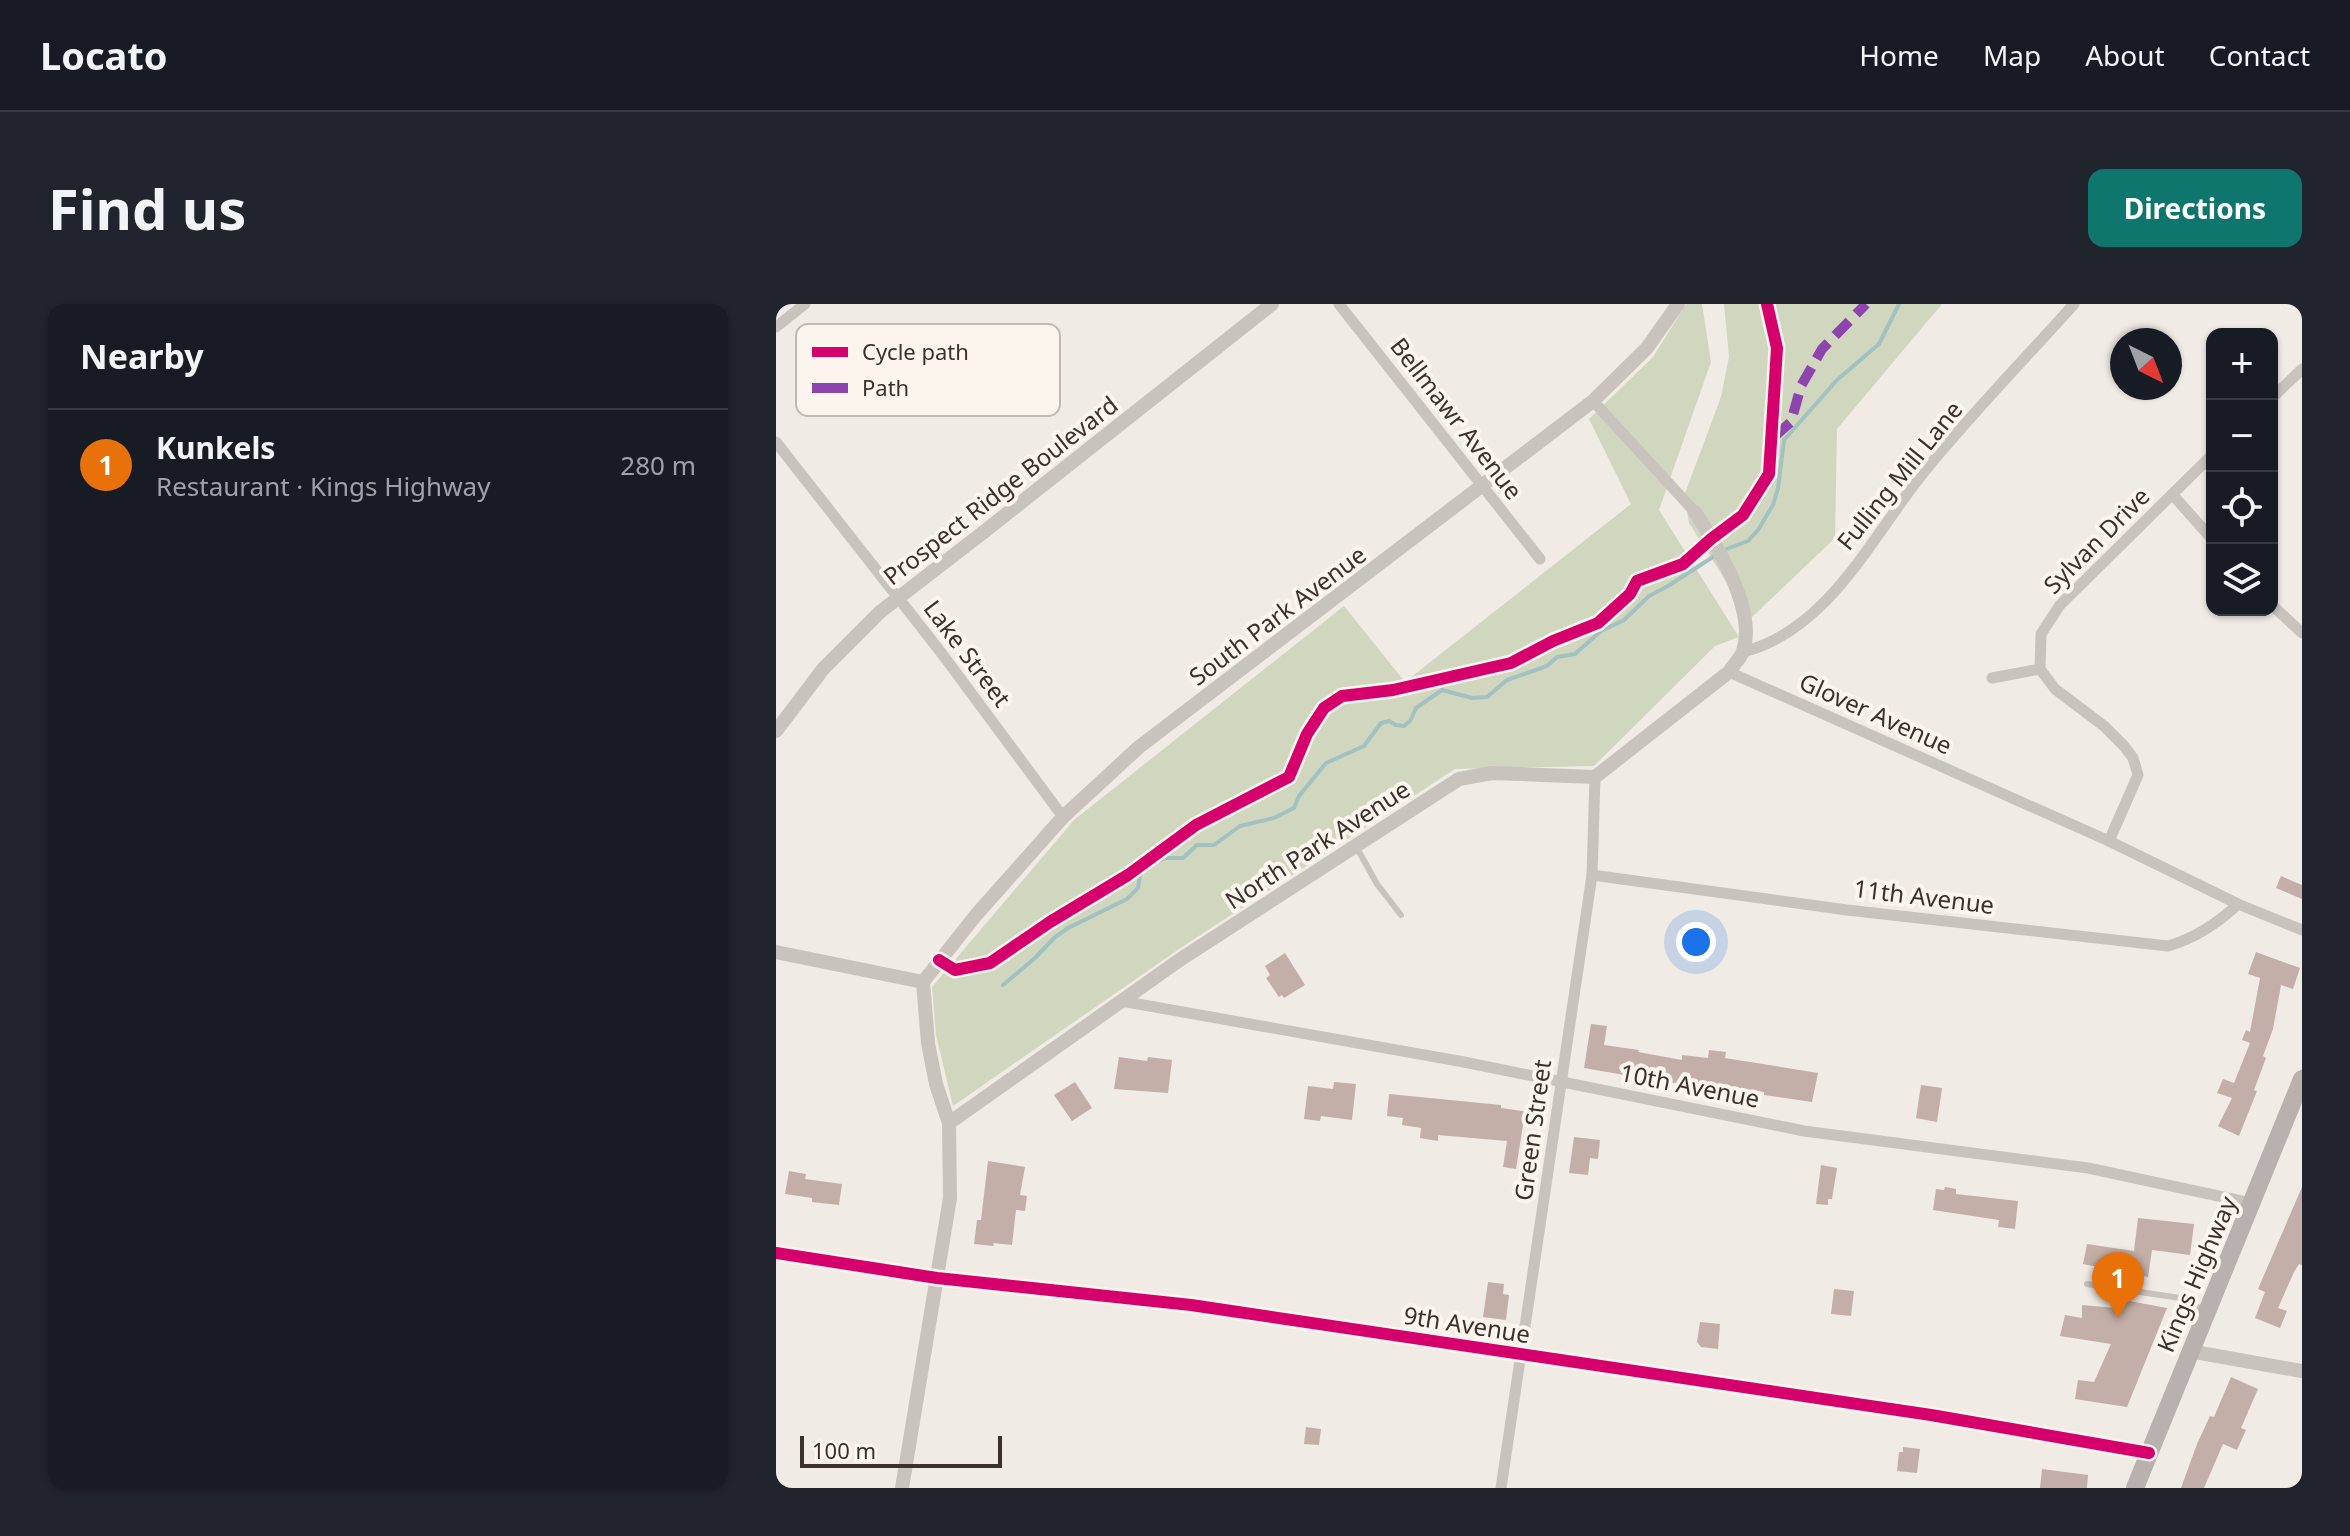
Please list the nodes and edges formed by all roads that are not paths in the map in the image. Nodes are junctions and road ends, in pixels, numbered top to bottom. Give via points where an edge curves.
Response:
1 (805, 304) edge
2 (1272, 304) edge
3 (1339, 304) edge
4 (1678, 304) edge
5 (2074, 304) edge
6 (776, 327) edge
7 (2302, 369) edge
8 (2278, 392) edge
9 (1593, 401) junction
10 (776, 442) edge
11 (2206, 461) edge
12 (1481, 485) junction
13 (2172, 494) junction
14 (1695, 512) joint
15 (2206, 532) edge
16 (1540, 559) dead end
17 (898, 598) junction
18 (2278, 611) edge
19 (2302, 633) edge
20 (1743, 652) junction
21 (2040, 669) junction
22 (1729, 672) junction
23 (1992, 678) dead end
24 (776, 731) edge
25 (1595, 777) junction
26 (1063, 817) junction
27 (2109, 841) junction
28 (1356, 845) junction
29 (1592, 875) junction
30 (2238, 904) junction
31 (1401, 915) dead end
32 (2302, 930) edge
33 (776, 952) edge
34 (923, 982) junction
35 (1121, 1001) junction
36 (2302, 1079) edge
37 (1562, 1082) junction
38 (949, 1123) junction
39 (2251, 1203) junction
40 (776, 1253) edge
41 (937, 1278) junction
42 (2087, 1284) dead end
43 (2206, 1311) junction
44 (2189, 1351) junction
45 (1521, 1355) junction
46 (2302, 1371) edge
47 (2149, 1453) junction
48 (902, 1488) edge
49 (1501, 1488) edge
50 (2135, 1488) edge

1 - 6 street
2 - 17 street, Prospect Ridge Boulevard
3 - 12 street, Bellmawr Avenue
4 - 9 street, South Park Avenue via 1647,348
5 - 20 street, Fulling Mill Lane via 1925,472 1835,592 1763,647
7 - 8 street
9 - 12 street, South Park Avenue
9 - 14 street
10 - 17 street, Lake Street
11 - 13 street, Sylvan Drive
12 - 16 street, Bellmawr Avenue
12 - 26 street, South Park Avenue via 1139,747
13 - 15 street
13 - 21 street, Sylvan Drive via 2060,605 2041,634
14 - 20 street via 1738,592 1746,627
17 - 24 street, Prospect Ridge Boulevard via 823,669
17 - 26 street, Lake Street
18 - 19 street
20 - 22 street
21 - 23 street
21 - 27 street via 2055,689 2104,726 2133,758 2138,775
22 - 25 street
22 - 27 street, Glover Avenue
25 - 28 street, North Park Avenue via 1492,773 1459,779
25 - 29 street, Green Street
26 - 34 street, South Park Avenue
27 - 30 street, Glover Avenue
28 - 31 lane
28 - 35 street, North Park Avenue
29 - 30 street, 11th Avenue via 2168,946 2218,923
29 - 37 street, Green Street
30 - 32 street, Glover Avenue
33 - 34 street
34 - 38 street via 928,1043
35 - 37 street, 10th Avenue
35 - 38 street, North Park Avenue
36 - 39 main road, Kings Highway
37 - 39 street, 10th Avenue via 1804,1131 2088,1168
37 - 45 street, Green Street
38 - 41 street via 950,1198
39 - 43 main road, Kings Highway
40 - 41 street, 9th Avenue
41 - 45 street, 9th Avenue via 1191,1305
41 - 48 street
42 - 43 lane via 2180,1298
43 - 44 main road, Kings Highway
44 - 46 street
44 - 47 main road, Kings Highway
45 - 47 street, 9th Avenue
45 - 49 street, Green Street
47 - 50 main road, Kings Highway

